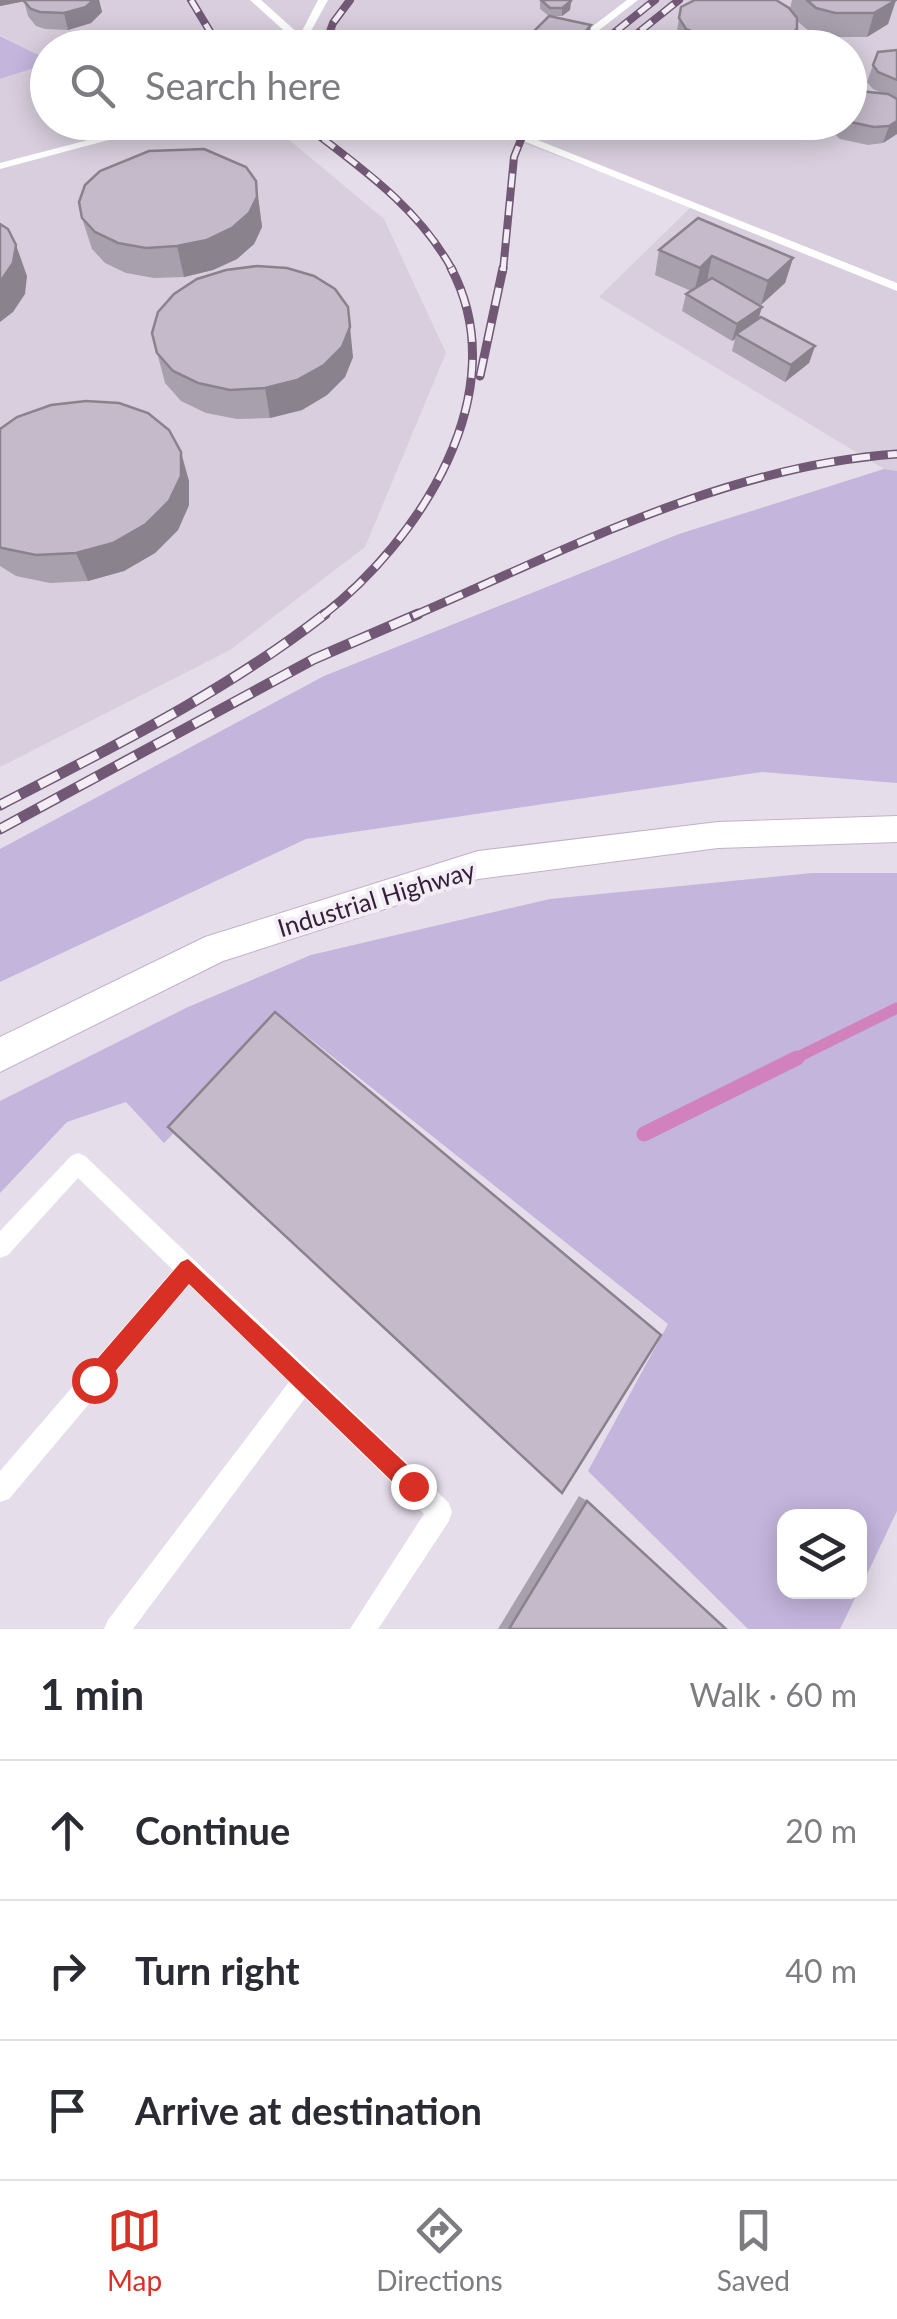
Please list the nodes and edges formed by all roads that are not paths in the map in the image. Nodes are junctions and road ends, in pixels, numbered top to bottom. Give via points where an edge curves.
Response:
1 (255, 0) edge
2 (324, 0) edge
3 (634, 0) edge
4 (289, 30) edge
5 (311, 30) edge
6 (593, 30) edge
7 (101, 140) edge
8 (526, 140) edge
9 (0, 166) edge
10 (897, 287) edge
11 (897, 828) edge
12 (0, 1055) edge
13 (0, 1247) edge
14 (188, 1269) junction
15 (304, 1381) junction
16 (0, 1490) edge
17 (117, 1629) edge
18 (364, 1629) edge

1 - 4 lane
2 - 5 lane
3 - 6 lane
7 - 9 lane
8 - 10 lane
11 - 12 main road, Industrial Highway via 718,835 478,864 216,948
13 - 14 lane via 78,1164
14 - 15 lane
14 - 16 lane
15 - 17 lane
15 - 18 lane via 440,1512

